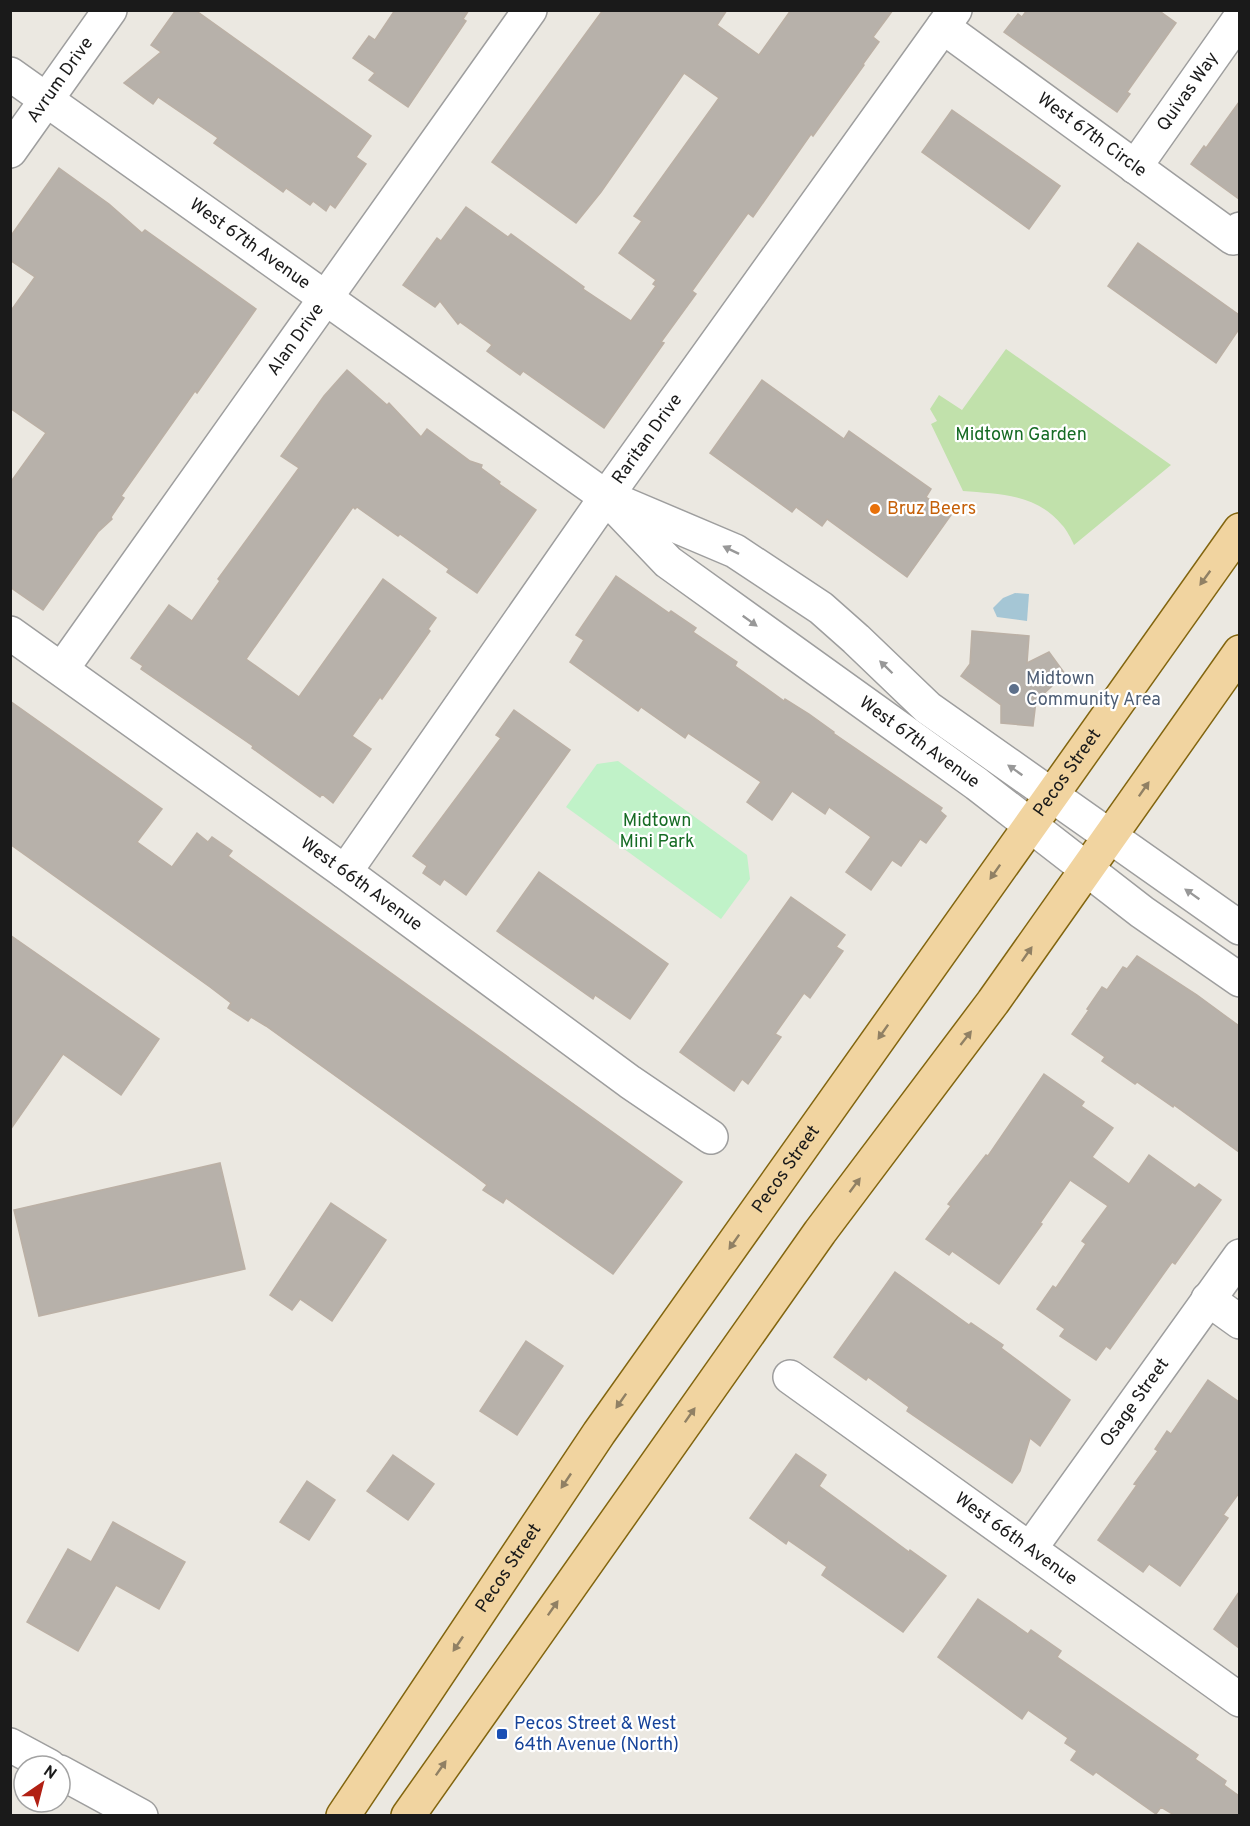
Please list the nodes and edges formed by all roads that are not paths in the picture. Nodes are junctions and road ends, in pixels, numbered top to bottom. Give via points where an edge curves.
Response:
1 (110, 10) edge
2 (530, 10) edge
3 (1239, 18) edge
4 (949, 19) edge
5 (10, 74) edge
6 (46, 100) junction
7 (10, 151) edge
8 (1135, 167) junction
9 (1239, 229) edge
10 (327, 297) junction
11 (606, 497) junction
12 (1239, 530) edge
13 (10, 633) edge
14 (1239, 652) edge
15 (62, 669) junction
16 (1051, 795) junction
17 (1029, 825) junction
18 (1110, 836) junction
19 (1087, 869) junction
20 (345, 872) junction
21 (1239, 928) edge
22 (1239, 980) edge
23 (711, 1137) dead end
24 (1239, 1256) edge
25 (1208, 1299) junction
26 (1239, 1322) edge
27 (790, 1377) dead end
28 (1030, 1549) junction
29 (1239, 1700) edge
30 (10, 1745) edge
31 (27, 1754) edge
32 (72, 1778) edge
33 (141, 1815) edge
34 (343, 1815) edge
35 (408, 1815) edge

1 - 6 street, Avrum Drive
2 - 10 street, Alan Drive
3 - 8 street, Quivas Way
4 - 8 street, West 67th Circle
4 - 11 street, Raritan Drive
5 - 6 street, West 67th Avenue
6 - 7 street, Avrum Drive
6 - 10 street, West 67th Avenue
8 - 9 street, West 67th Circle via 1233,238
10 - 11 street, West 67th Avenue
10 - 15 street, Alan Drive
16 -> 11 street, West 67th Avenue via 928,708 821,608 735,551
11 -> 17 street, West 67th Avenue via 668,562
11 - 20 street, Raritan Drive
12 -> 16 main road, Pecos Street
13 - 15 street, West 66th Avenue
18 -> 14 main road
15 - 20 street, West 66th Avenue
16 - 17 main road, Pecos Street
16 - 18 street, West 67th Avenue
17 - 19 street, West 67th Avenue
17 -> 34 main road, Pecos Street via 599,1433
18 - 19 main road
21 -> 18 street, West 67th Avenue
19 - 22 street, West 67th Avenue
35 -> 19 main road via 820,1232 993,1002
20 - 23 street, West 66th Avenue
24 - 25 street, Osage Street
25 - 26 street
25 - 28 street, Osage Street
27 - 28 street, West 66th Avenue
28 - 29 street, West 66th Avenue
30 - 31 street
32 - 33 street

